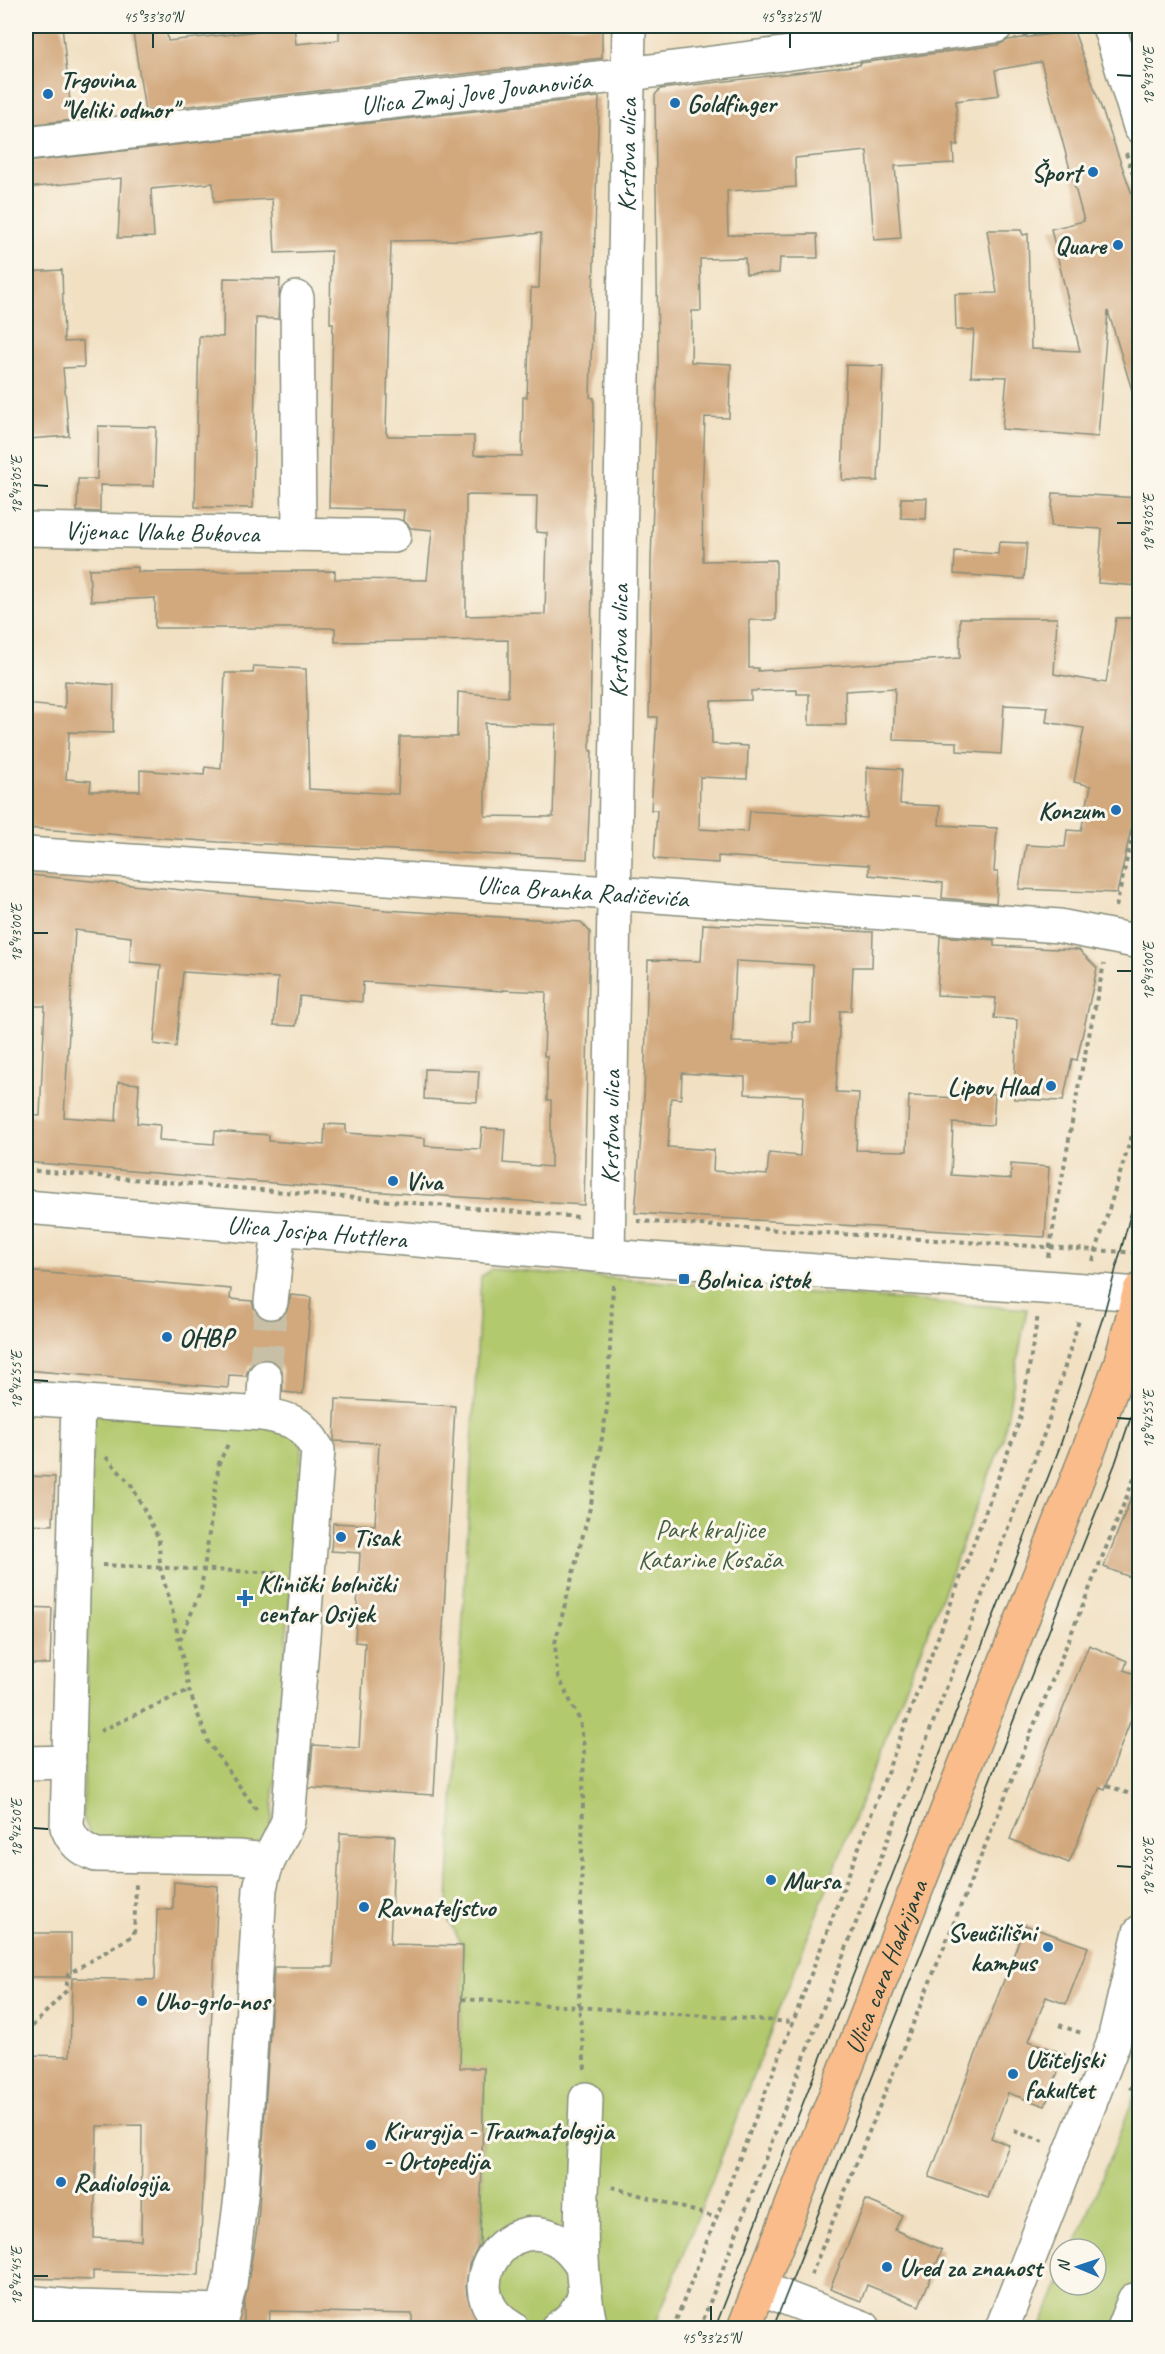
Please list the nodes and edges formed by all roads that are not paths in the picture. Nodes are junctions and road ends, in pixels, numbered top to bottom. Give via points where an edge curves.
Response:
1 (629, 26) edge
2 (996, 26) edge
3 (1109, 26) edge
4 (630, 74) junction
5 (1140, 127) edge
6 (26, 144) edge
7 (297, 298) dead end
8 (26, 529) edge
9 (299, 534) junction
10 (394, 536) dead end
11 (26, 854) edge
12 (615, 893) junction
13 (1131, 936) edge
14 (26, 1207) edge
15 (279, 1228) junction
16 (611, 1270) junction
17 (1139, 1293) edge
18 (271, 1302) tunnel mouth
19 (265, 1377) tunnel mouth
20 (26, 1398) edge
21 (254, 1413) junction
22 (78, 1414) junction
23 (69, 1754) junction
24 (26, 1763) edge
25 (273, 1851) junction
26 (1140, 1932) edge
27 (586, 2099) road end
28 (582, 2264) junction
29 (760, 2288) junction
30 (584, 2297) junction
31 (26, 2302) edge
32 (1140, 2302) edge
33 (221, 2320) edge
34 (512, 2328) edge
35 (557, 2328) edge
36 (591, 2328) edge
37 (744, 2328) edge
38 (864, 2328) edge
39 (1002, 2328) edge
40 (1123, 2328) edge

1 - 4 street, Krstova ulica
2 - 4 street, Ulica Zmaj Jove Jovanovića
3 - 5 street
4 - 6 street, Ulica Zmaj Jove Jovanovića
4 - 12 street, Krstova ulica
7 - 9 street
8 - 9 street, Vijenac Vlahe Bukovca
9 - 10 street, Vijenac Vlahe Bukovca
11 - 12 street, Ulica Branka Radičevića
12 - 13 street, Ulica Branka Radičevića via 1059,926
12 - 16 street, Krstova ulica
14 - 15 street, Ulica Josipa Huttlera
15 - 16 street, Ulica Josipa Huttlera
15 - 18 street
16 - 17 street
17 - 29 main road, Ulica cara Hadrijana via 1115,1383
19 - 21 street
20 - 22 street
21 - 22 street
21 - 25 street via 292,1421 306,1430 318,1450 288,1821
22 - 23 street
23 - 24 street
23 - 25 street via 67,1827 71,1839 83,1849 96,1855 136,1856 238,1857
25 - 33 street via 260,1889 242,2188 230,2284
26 - 39 street via 1113,2044
27 - 28 street
28 - 30 street
28 - 34 street via 559,2239 543,2233 526,2233 498,2249 488,2263 485,2295 492,2311
29 - 37 main road, Ulica cara Hadrijana
29 - 38 street
30 - 35 street via 577,2312
30 - 36 street
31 - 33 street
32 - 40 street via 1134,2300

